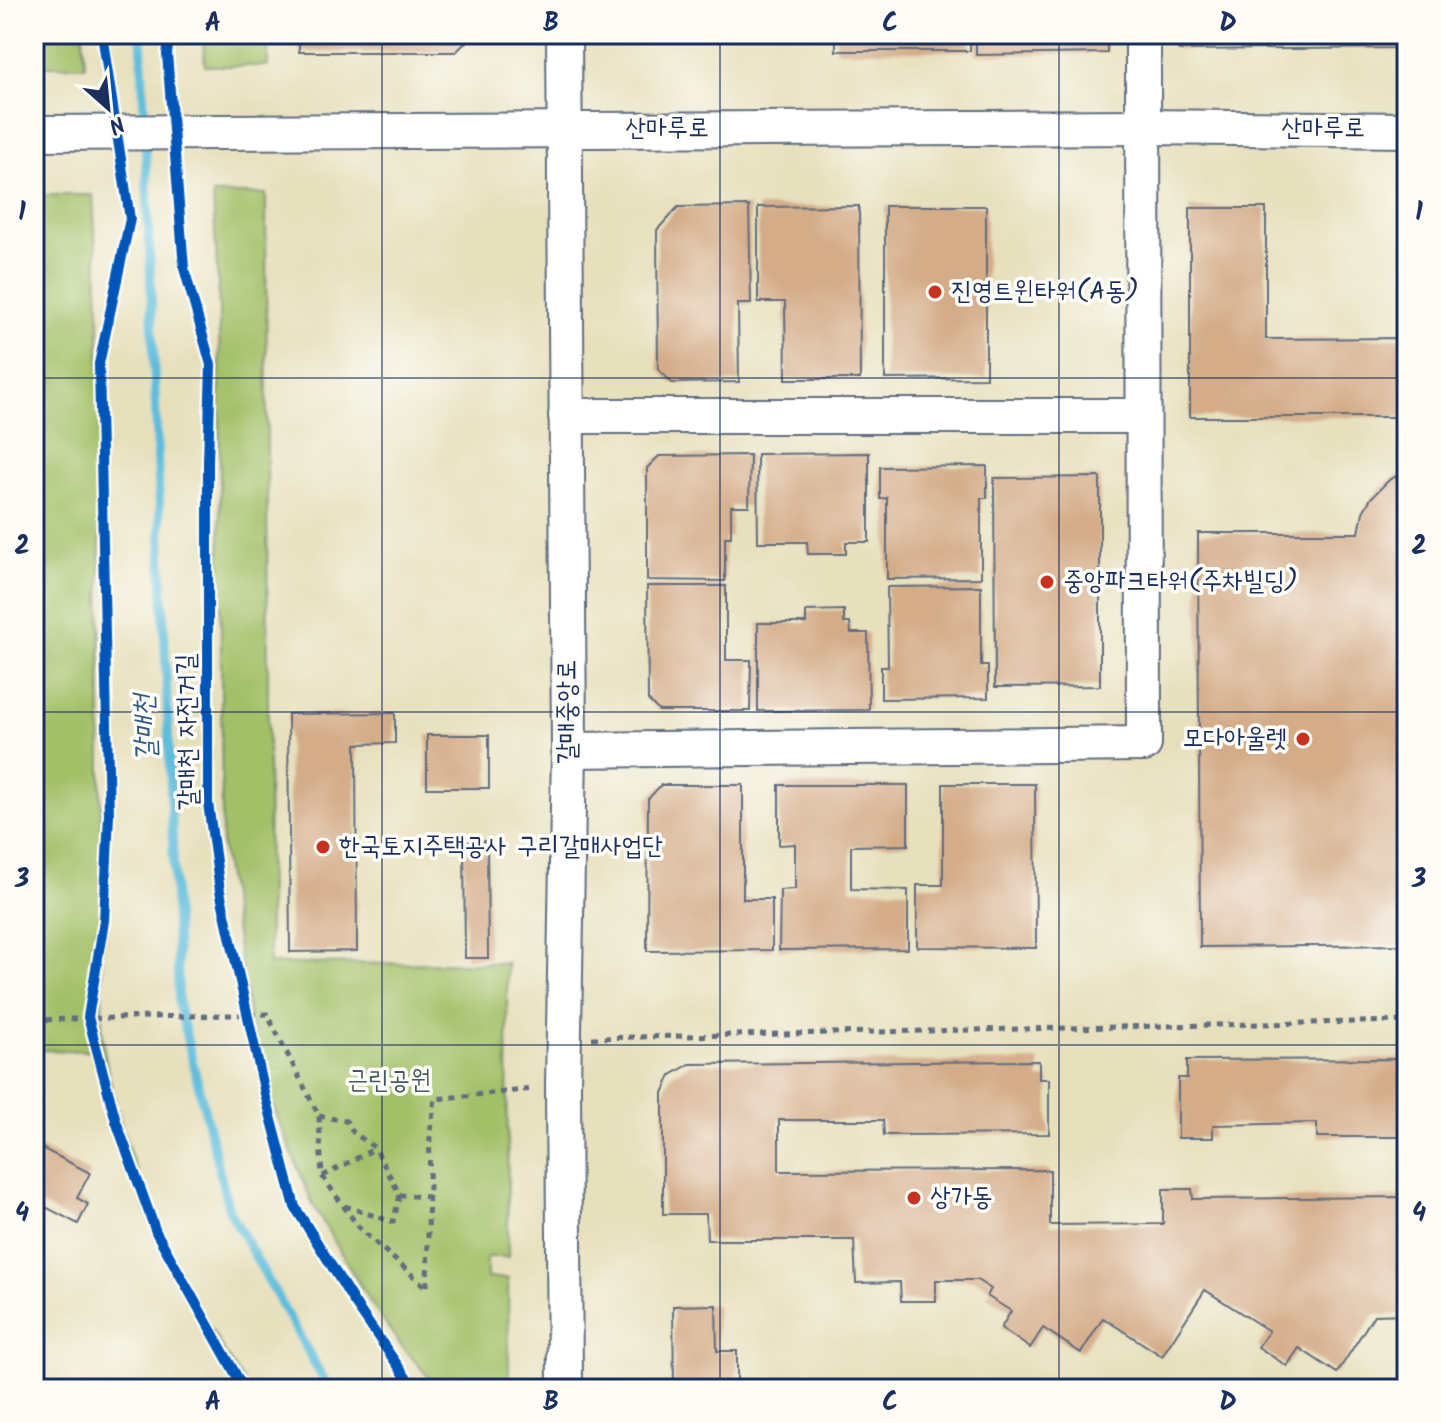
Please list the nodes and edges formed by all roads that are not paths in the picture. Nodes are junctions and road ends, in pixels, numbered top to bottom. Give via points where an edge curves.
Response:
1 (564, 34) edge
2 (1143, 34) edge
3 (1143, 127) junction
4 (564, 129) junction
5 (1407, 130) edge
6 (34, 133) edge
7 (566, 416) junction
8 (1142, 416) junction
9 (569, 750) junction
10 (565, 1389) edge

1 - 4 street, 갈매중앙로
2 - 3 street
3 - 4 street, 산마루로
3 - 5 street, 산마루로
3 - 8 street
4 - 6 street, 산마루로
4 - 7 street, 갈매중앙로
7 - 8 street
7 - 9 street, 갈매중앙로
8 - 9 street via 1144,744
9 - 10 street, 갈매중앙로

